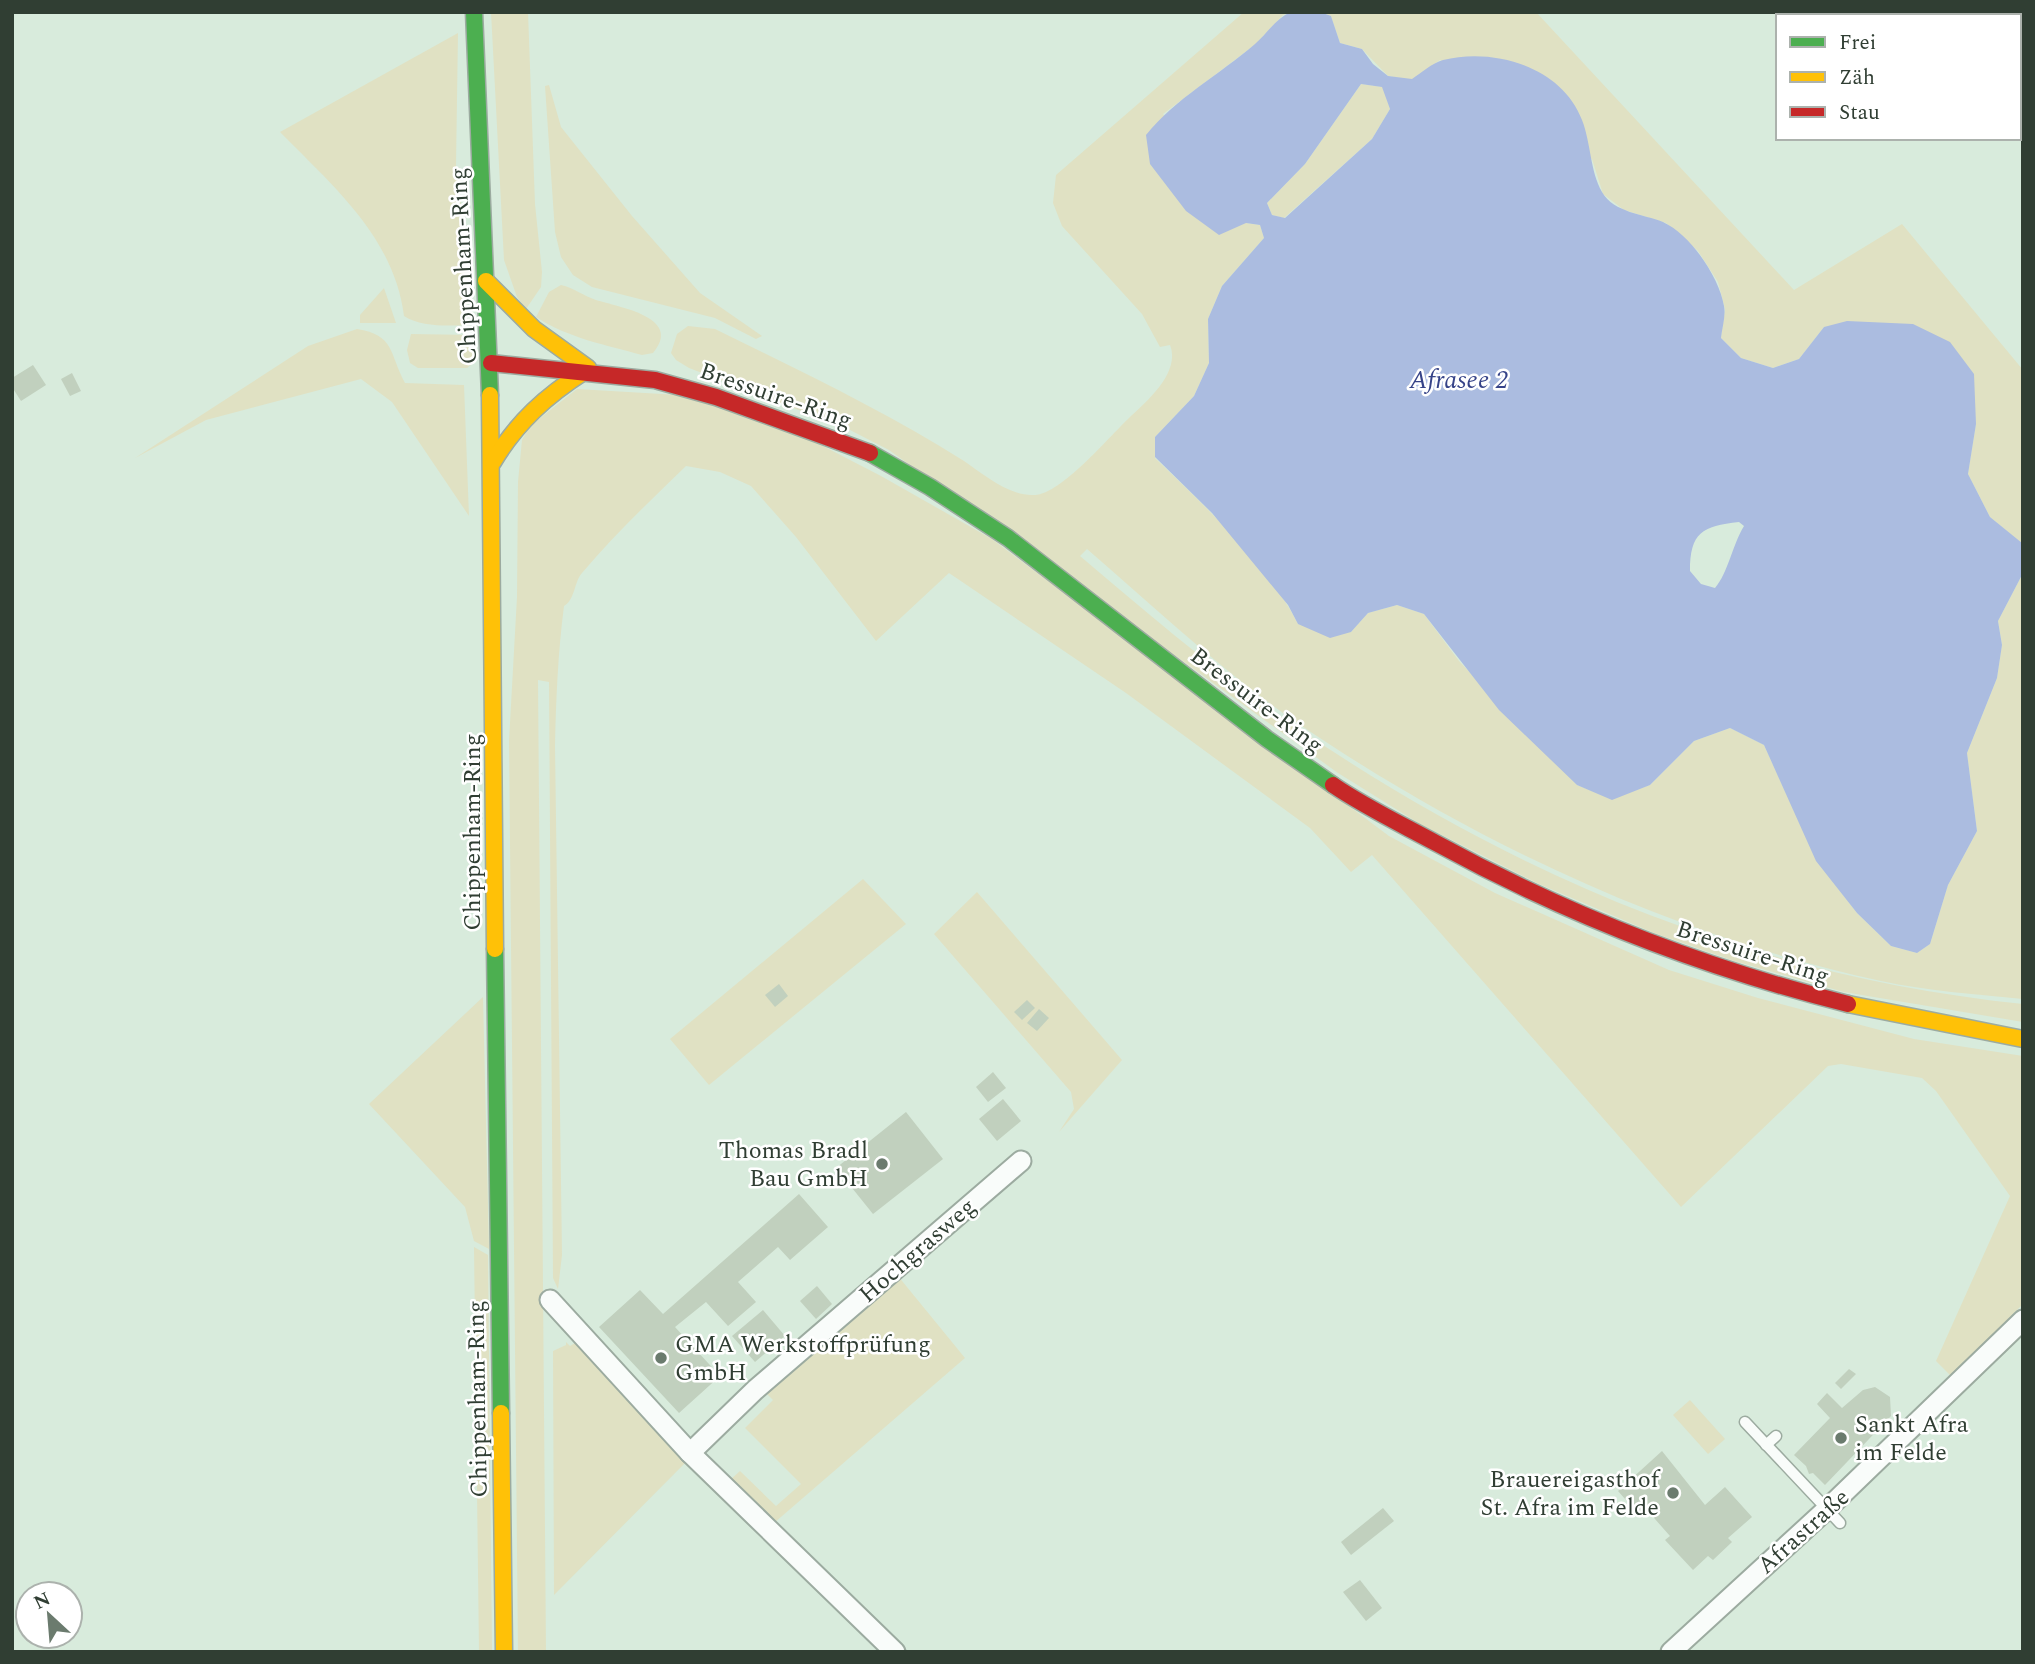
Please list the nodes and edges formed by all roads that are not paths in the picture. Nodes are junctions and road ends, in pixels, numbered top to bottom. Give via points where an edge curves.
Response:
1 (474, 12) edge
2 (486, 281) junction
3 (491, 363) junction
4 (589, 371) junction
5 (493, 462) junction
6 (2023, 1039) edge
7 (1021, 1161) dead end
8 (550, 1300) dead end
9 (2023, 1320) edge
10 (1745, 1422) dead end
11 (1776, 1436) dead end
12 (1766, 1445) junction
13 (690, 1453) junction
14 (1833, 1516) junction
15 (504, 1652) edge
16 (895, 1652) edge
17 (1671, 1652) edge

1 - 2 main road, Chippenham-Ring
2 - 3 main road, Chippenham-Ring
2 - 4 main road via 524,324
3 - 4 main road, Bressuire-Ring
3 - 5 main road, Chippenham-Ring
4 - 5 main road via 531,407
4 - 6 main road, Bressuire-Ring via 655,380 716,397 862,449 918,480 1008,538 1339,789 1500,878 1607,926 1765,983 1880,1012
5 - 15 main road, Chippenham-Ring
7 - 13 street, Hochgrasweg via 755,1390
8 - 13 street
9 - 14 street, Afrastraße
10 - 12 lane
11 - 12 lane
12 - 14 lane
13 - 16 street
14 - 17 street, Afrastraße

